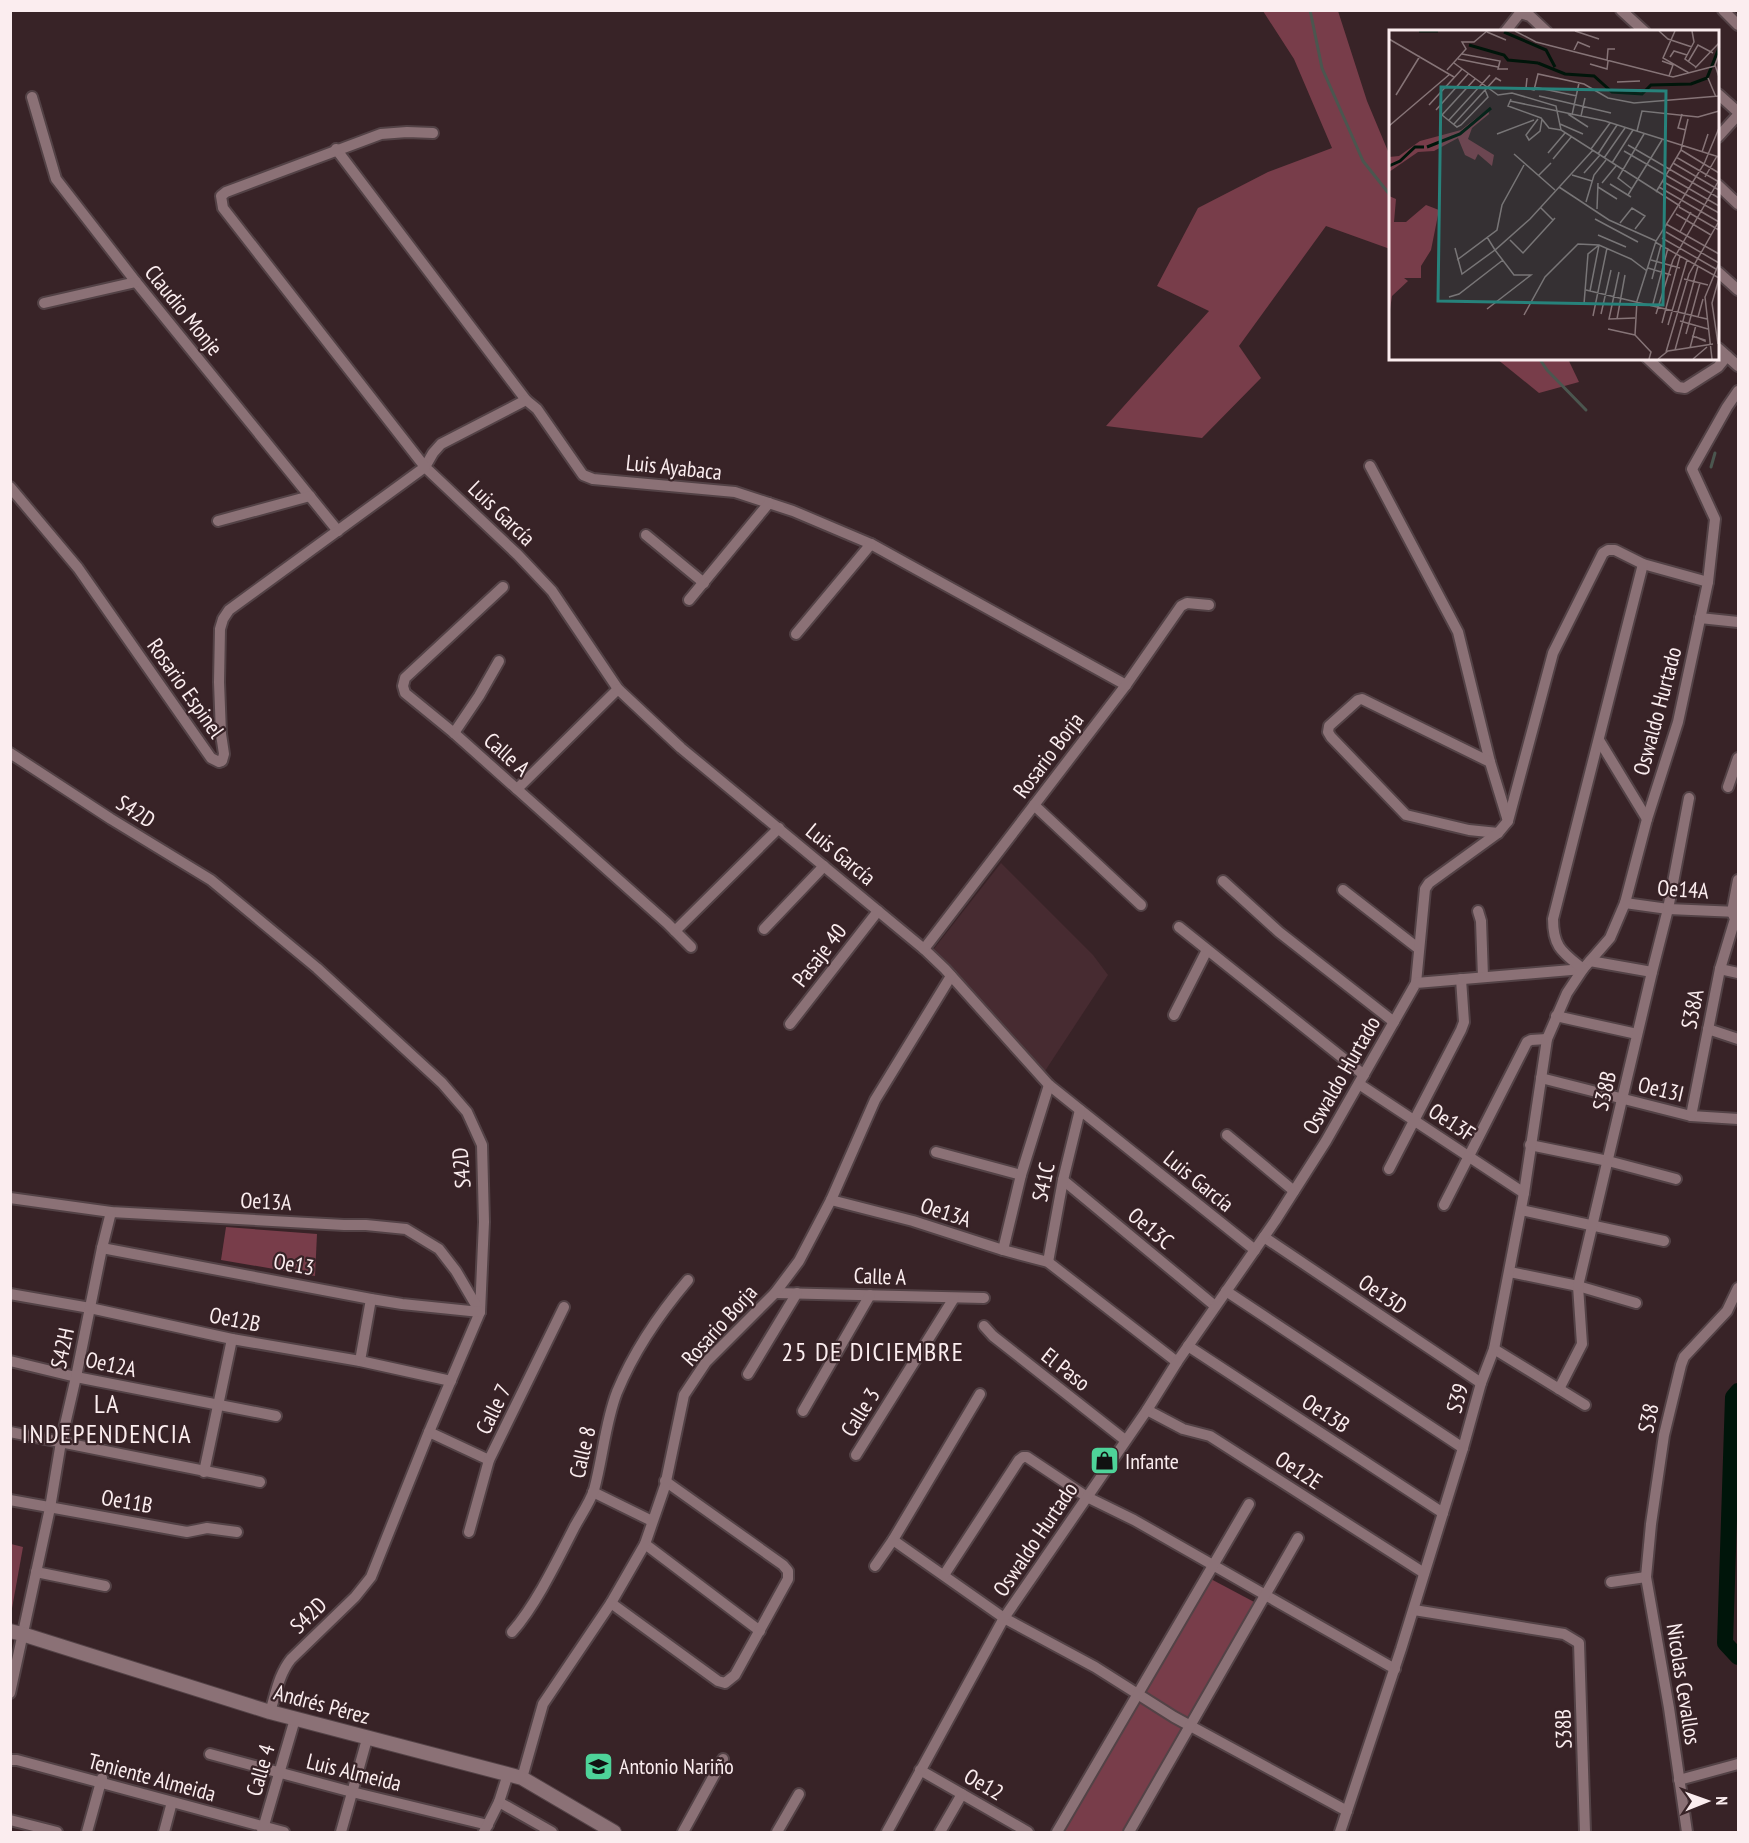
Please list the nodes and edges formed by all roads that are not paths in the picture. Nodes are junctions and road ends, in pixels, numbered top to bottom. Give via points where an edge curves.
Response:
1 (1621, 10) edge
2 (1723, 10) edge
3 (1738, 25) edge
4 (1507, 30) edge
5 (1545, 30) edge
6 (1643, 30) edge
7 (1719, 95) edge
8 (32, 97) dead end
9 (1738, 114) edge
10 (432, 133) dead end
11 (1719, 136) edge
12 (336, 149) junction
13 (1719, 186) edge
14 (1738, 204) edge
15 (1719, 273) edge
16 (136, 282) junction
17 (1738, 290) edge
18 (44, 303) dead end
19 (1719, 349) edge
20 (1727, 356) junction
21 (1649, 360) edge
22 (1738, 366) edge
23 (1738, 391) edge
24 (526, 400) junction
25 (1370, 466) dead end
26 (426, 467) junction
27 (10, 487) edge
28 (310, 496) junction
29 (769, 503) junction
30 (218, 521) dead end
31 (338, 531) junction
32 (646, 535) dead end
33 (871, 544) junction
34 (1643, 564) junction
35 (1708, 582) junction
36 (704, 583) junction
37 (504, 587) dead end
38 (689, 600) dead end
39 (1209, 604) dead end
40 (1700, 618) junction
41 (1738, 622) edge
42 (796, 634) dead end
43 (499, 661) dead end
44 (1126, 685) junction
45 (618, 689) junction
46 (454, 733) junction
47 (1599, 740) junction
48 (10, 753) edge
49 (1738, 758) edge
50 (1490, 762) junction
51 (1728, 787) dead end
52 (517, 789) junction
53 (1689, 798) dead end
54 (1034, 806) junction
55 (1647, 819) junction
56 (1508, 821) junction
57 (779, 828) junction
58 (1498, 833) junction
59 (824, 866) junction
60 (1738, 880) edge
61 (1223, 881) dead end
62 (1343, 890) dead end
63 (1625, 903) junction
64 (1141, 905) dead end
65 (1668, 909) junction
66 (878, 911) junction
67 (1478, 911) dead end
68 (1735, 912) edge
69 (1179, 927) dead end
70 (764, 929) dead end
71 (675, 931) junction
72 (691, 947) dead end
73 (924, 949) junction
74 (1419, 949) junction
75 (1207, 950) junction
76 (1587, 965) junction
77 (1720, 969) junction
78 (1652, 972) junction
79 (1738, 973) edge
80 (951, 976) junction
81 (1483, 977) junction
82 (1461, 979) junction
83 (1416, 983) junction
84 (1174, 1015) dead end
85 (1556, 1016) junction
86 (1394, 1022) junction
87 (790, 1024) dead end
88 (1708, 1029) junction
89 (1637, 1034) junction
90 (1738, 1038) edge
91 (1547, 1039) junction
92 (1541, 1078) junction
93 (1361, 1080) junction
94 (1049, 1085) junction
95 (1622, 1100) junction
96 (1080, 1110) junction
97 (1691, 1116) junction
98 (1738, 1119) edge
99 (1413, 1120) junction
100 (1227, 1135) dead end
101 (1530, 1145) junction
102 (936, 1152) dead end
103 (1469, 1157) junction
104 (1608, 1161) junction
105 (1389, 1169) dead end
106 (1021, 1175) junction
107 (1676, 1179) dead end
108 (1063, 1180) junction
109 (1294, 1191) junction
110 (1524, 1193) junction
111 (10, 1198) edge
112 (831, 1200) junction
113 (1444, 1204) dead end
114 (1521, 1210) junction
115 (111, 1212) junction
116 (1593, 1225) junction
117 (1264, 1237) junction
118 (1664, 1241) dead end
119 (102, 1248) junction
120 (1003, 1250) junction
121 (1255, 1250) junction
122 (1048, 1262) junction
123 (1510, 1272) junction
124 (688, 1280) dead end
125 (1578, 1286) junction
126 (1738, 1288) edge
127 (1226, 1291) junction
128 (775, 1293) junction
129 (797, 1293) junction
130 (10, 1294) edge
131 (870, 1295) junction
132 (954, 1298) junction
133 (984, 1298) dead end
134 (371, 1299) junction
135 (1636, 1303) dead end
136 (1215, 1306) junction
137 (564, 1307) dead end
138 (90, 1308) junction
139 (480, 1312) junction
140 (984, 1326) dead end
141 (232, 1339) junction
142 (1188, 1346) junction
143 (1494, 1349) junction
144 (10, 1361) edge
145 (360, 1361) junction
146 (1177, 1362) junction
147 (748, 1374) dead end
148 (76, 1377) junction
149 (451, 1381) junction
150 (1481, 1383) junction
151 (1559, 1389) junction
152 (980, 1394) dead end
153 (1586, 1405) dead end
154 (218, 1406) junction
155 (1147, 1410) junction
156 (803, 1412) dead end
157 (276, 1416) dead end
158 (10, 1432) edge
159 (429, 1432) junction
160 (1125, 1440) junction
161 (61, 1442) junction
162 (1463, 1448) junction
163 (856, 1455) dead end
164 (489, 1460) junction
165 (204, 1472) junction
166 (665, 1481) junction
167 (260, 1482) dead end
168 (593, 1492) junction
169 (1087, 1497) junction
170 (10, 1500) edge
171 (1249, 1503) dead end
172 (50, 1508) junction
173 (1443, 1513) junction
174 (652, 1521) junction
175 (237, 1532) dead end
176 (469, 1532) dead end
177 (1298, 1538) dead end
178 (892, 1540) junction
179 (645, 1544) junction
180 (1213, 1565) junction
181 (875, 1566) dead end
182 (36, 1572) junction
183 (1424, 1573) junction
184 (944, 1575) junction
185 (1646, 1577) junction
186 (1611, 1582) dead end
187 (105, 1586) dead end
188 (1265, 1595) junction
189 (611, 1603) junction
190 (1414, 1610) junction
191 (1004, 1618) junction
192 (760, 1630) junction
193 (16, 1632) edge
194 (512, 1632) dead end
195 (1395, 1669) junction
196 (10, 1693) edge
197 (1137, 1694) junction
198 (270, 1712) junction
199 (295, 1719) junction
200 (1191, 1725) junction
201 (367, 1739) junction
202 (210, 1754) dead end
203 (723, 1759) dead end
204 (10, 1760) edge
205 (1738, 1764) edge
206 (920, 1770) junction
207 (279, 1773) junction
208 (515, 1776) junction
209 (1679, 1780) junction
210 (101, 1781) junction
211 (352, 1792) junction
212 (799, 1794) dead end
213 (962, 1794) junction
214 (172, 1802) junction
215 (499, 1802) junction
216 (1347, 1811) junction
217 (10, 1820) edge
218 (1011, 1822) junction
219 (486, 1829) edge
220 (263, 1830) edge
221 (549, 1832) edge
222 (57, 1833) edge
223 (87, 1833) edge
224 (164, 1833) edge
225 (284, 1833) edge
226 (341, 1833) edge
227 (614, 1833) edge
228 (683, 1833) edge
229 (777, 1833) edge
230 (886, 1833) edge
231 (940, 1833) edge
232 (1005, 1833) edge
233 (1028, 1833) edge
234 (1057, 1833) edge
235 (1129, 1833) edge
236 (1340, 1833) edge
237 (1585, 1833) edge
238 (1687, 1833) edge

1 - 6 street
2 - 3 street
4 - 5 street via 1520,13 1530,15
7 - 9 street
8 - 16 street, Claudio Monje via 56,179
9 - 11 street
10 - 12 street via 381,134
12 - 24 street, Luis Ayabaca
12 - 26 street, Luis García via 226,192 221,196 223,208
13 - 14 street
15 - 17 street
16 - 18 street
16 - 28 street, Claudio Monje
19 - 20 street
20 - 21 street via 1718,367 1685,388 1678,387
20 - 22 street
23 - 35 street, Oswaldo Hurtado via 1692,469 1715,519
24 - 26 street via 441,444
24 - 29 street, Luis Ayabaca via 537,409 583,475 735,492
25 - 50 street via 1458,632
26 - 31 street, Rosario Espinel
26 - 45 street, Luis García via 552,591
27 - 31 street, Rosario Espinel via 78,568 211,758 219,762 224,754 219,682 223,619 229,610
28 - 30 street
28 - 31 street, Claudio Monje
29 - 33 street, Luis Ayabaca
29 - 36 street
32 - 36 street
33 - 42 street
33 - 44 street, Luis Ayabaca
34 - 35 street
34 - 47 street
34 - 56 street via 1615,550 1603,553 1553,653
35 - 40 street, Oswaldo Hurtado
36 - 38 street
37 - 46 street, Calle A via 404,680 405,693
39 - 44 street, Rosario Borja via 1181,606
40 - 41 street
40 - 55 street, Oswaldo Hurtado via 1678,722
43 - 46 street
44 - 54 street, Rosario Borja
45 - 52 street
45 - 57 street, Luis García via 681,748
46 - 52 street, Calle A
47 - 55 street
47 - 76 street via 1553,919 1555,941 1565,955
48 - 139 street, S42D via 211,880 317,968 442,1083 467,1112 482,1145
49 - 51 street
50 - 56 street
50 - 58 street via 1362,699 1329,726 1331,737 1406,815
52 - 71 street, Calle A
53 - 65 street, S38B
54 - 64 street
54 - 73 street, Rosario Borja
55 - 63 street, Oswaldo Hurtado
56 - 58 street
57 - 59 street, Luis García
57 - 71 street
58 - 74 street via 1429,883 1425,889
59 - 66 street, Luis García
59 - 70 street
60 - 68 street
61 - 86 street via 1280,932
62 - 74 street
63 - 65 street, Oe14A
63 - 76 street, Oswaldo Hurtado via 1610,938
65 - 68 street, Oe14A
65 - 78 street, S38B
66 - 73 street, Luis García
66 - 87 street, Pasaje 40
67 - 81 street
68 - 77 street, S38A
69 - 75 street, Oe13F
71 - 72 street, Calle A
73 - 80 street, Luis García
74 - 83 street
75 - 84 street
75 - 93 street, Oe13F
76 - 78 street
76 - 81 street
76 - 85 street, S39
77 - 79 street
77 - 88 street, S38A
78 - 89 street, S38B
80 - 94 street, Luis García
80 - 112 street, Rosario Borja via 875,1100
81 - 82 street
82 - 83 street
82 - 99 street via 1464,1022
83 - 86 street, Oswaldo Hurtado
85 - 89 street
85 - 91 street, S39
86 - 93 street, Oswaldo Hurtado
88 - 90 street
88 - 97 street, S38A
89 - 95 street, S38B
91 - 92 street, S39
91 - 103 street via 1527,1042
92 - 95 street, Oe13I
92 - 101 street, S39
93 - 99 street, Oe13F
93 - 109 street, Oswaldo Hurtado
94 - 96 street, Luis García
94 - 106 street
95 - 97 street, Oe13I
95 - 104 street, S38B
96 - 108 street, S41C
96 - 121 street, Luis García
97 - 98 street, Oe13I
99 - 103 street, Oe13F
99 - 105 street
100 - 109 street
101 - 104 street
101 - 110 street, S39
102 - 106 street
103 - 110 street, Oe13F
103 - 113 street
104 - 107 street
104 - 116 street, S38B
106 - 120 street
108 - 122 street, S41C
108 - 136 street, Oe13C
109 - 117 street, Oswaldo Hurtado
110 - 114 street, S39
111 - 115 street, Oe13A
112 - 120 street, Oe13A
112 - 128 street, Rosario Borja via 799,1260
114 - 116 street
114 - 123 street, S39
115 - 119 street, S42H
115 - 139 street, Oe13A via 406,1229 440,1249
116 - 118 street
116 - 125 street, S38B
117 - 121 street, Oswaldo Hurtado
117 - 150 street, Oe13D
119 - 134 street, Oe13
119 - 138 street, S42H
120 - 122 street, Oe13A
121 - 127 street, Oswaldo Hurtado
122 - 146 street
123 - 125 street
123 - 143 street, S39
124 - 168 street, Calle 8 via 663,1310 618,1391
125 - 135 street
125 - 151 street, S38B via 1582,1344
126 - 185 street, S38 via 1727,1311 1681,1365 1664,1435
127 - 136 street, Oswaldo Hurtado
127 - 162 street
128 - 129 street, Calle A
128 - 166 street, Rosario Borja via 706,1362 684,1395
129 - 131 street, Calle A
129 - 147 street
130 - 138 street, Oe12B
131 - 132 street, Calle A
131 - 156 street
132 - 133 street, Calle A
132 - 163 street, Calle 3
134 - 139 street, Oe13
134 - 145 street
136 - 142 street, Oswaldo Hurtado
137 - 164 street, Calle 7
138 - 141 street, Oe12B
138 - 148 street, S42H
139 - 149 street, S42D
140 - 160 street, El Paso
141 - 145 street, Oe12B
141 - 154 street
142 - 146 street, Oswaldo Hurtado
142 - 173 street, Oe13B
143 - 150 street, S39
143 - 151 street
144 - 148 street, Oe12A
145 - 149 street, Oe12B
146 - 155 street, Oswaldo Hurtado
148 - 154 street, Oe12A
148 - 161 street, S42H
149 - 159 street, S42D
150 - 162 street, S39
151 - 153 street
152 - 178 street
154 - 157 street, Oe12A
154 - 165 street
155 - 160 street, Oswaldo Hurtado
155 - 183 street, Oe12E via 1183,1429 1210,1436
158 - 161 street
159 - 164 street
159 - 198 street, S42D via 371,1577 291,1659 281,1675
160 - 169 street, Oswaldo Hurtado
161 - 165 street
161 - 172 street, S42H
162 - 173 street, S39
164 - 176 street, Calle 7
165 - 167 street
166 - 174 street, Rosario Borja
166 - 192 street via 788,1571 788,1579
168 - 174 street
168 - 194 street, Calle 8
169 - 180 street
169 - 184 street via 1023,1457
169 - 191 street, Oswaldo Hurtado
170 - 172 street, Oe11B
171 - 180 street
172 - 175 street, Oe11B via 187,1532 207,1528
172 - 182 street, S42H
173 - 183 street, S39
174 - 179 street, Rosario Borja
177 - 188 street
178 - 181 street
178 - 184 street
179 - 189 street, Rosario Borja
179 - 192 street
180 - 188 street
180 - 197 street
182 - 187 street
182 - 193 street, S42H
183 - 190 street, S39
184 - 191 street
185 - 186 street
185 - 209 street, Nicolas Cevallos
188 - 195 street
188 - 200 street
189 - 192 street via 725,1683 735,1675
189 - 208 street, Rosario Borja via 543,1704
190 - 195 street, S39
190 - 237 street, S38B via 1576,1639
191 - 197 street
191 - 206 street, Oswaldo Hurtado
193 - 196 street, S42H
193 - 198 street, Andrés Pérez
195 - 216 street, S39
197 - 200 street
197 - 234 street
198 - 199 street, Andrés Pérez
199 - 201 street, Andrés Pérez
199 - 207 street, Calle 4
200 - 216 street
200 - 235 street
201 - 208 street, Andrés Pérez
201 - 211 street
202 - 207 street, Luis Almeida
203 - 228 street
204 - 210 street, Teniente Almeida
205 - 209 street
206 - 213 street, Oe12
206 - 230 street, Oswaldo Hurtado
207 - 211 street, Luis Almeida
207 - 220 street, Calle 4
208 - 215 street, Rosario Borja
208 - 227 street, Andrés Pérez
209 - 238 street, Nicolas Cevallos
210 - 214 street, Teniente Almeida
210 - 223 street
211 - 219 street, Luis Almeida
211 - 226 street
212 - 229 street
213 - 218 street, Oe12
213 - 231 street
214 - 220 street, Teniente Almeida
214 - 224 street
215 - 219 street, Rosario Borja
215 - 221 street
216 - 236 street, S39
217 - 222 street
218 - 232 street
218 - 233 street, Oe12
220 - 225 street, Teniente Almeida

